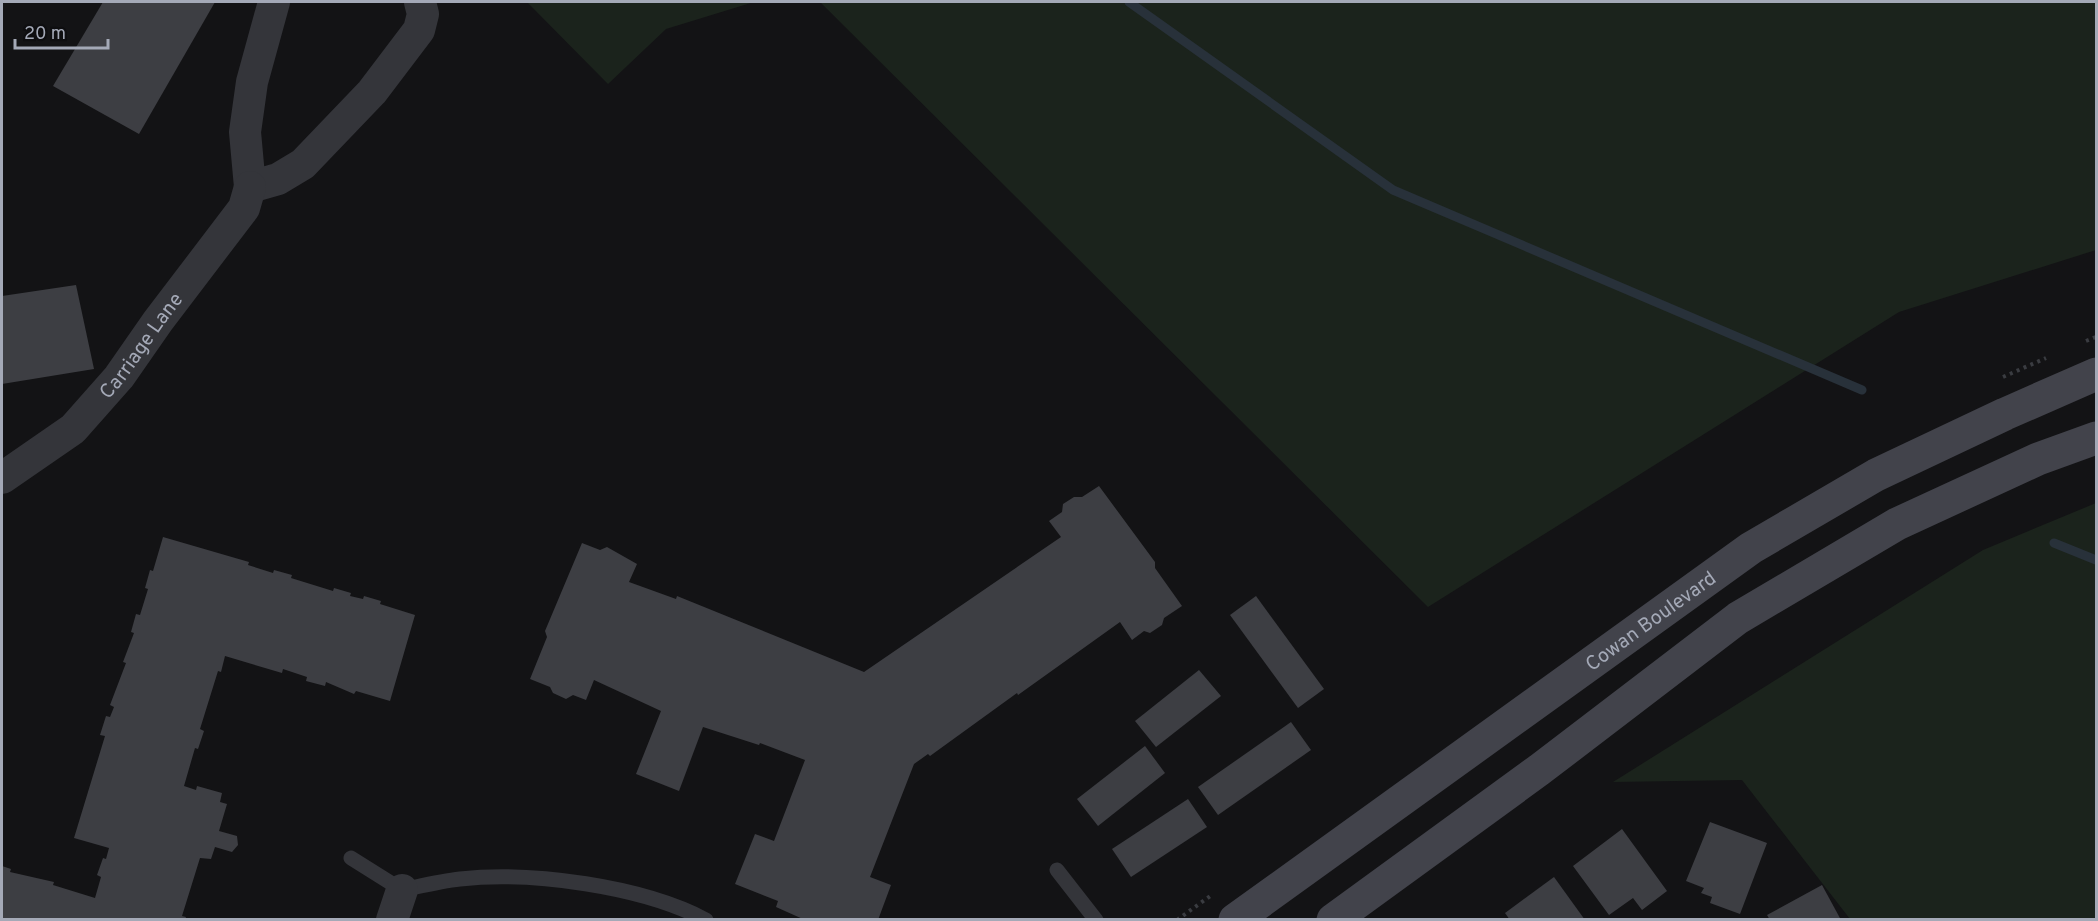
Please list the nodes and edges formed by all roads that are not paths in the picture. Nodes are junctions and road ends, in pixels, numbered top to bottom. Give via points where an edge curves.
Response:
1 (274, 2) edge
2 (420, 2) edge
3 (250, 187) junction
4 (2097, 374) edge
5 (2097, 438) edge
6 (2, 478) edge
7 (351, 858) dead end
8 (1057, 870) dead end
9 (402, 890) junction
10 (392, 920) edge
11 (706, 920) edge
12 (1096, 920) edge
13 (1235, 920) edge
14 (1332, 920) edge

1 - 3 street, Carriage Lane via 252,82 245,132
2 - 3 street via 423,14 419,30 372,92 303,164 278,179
3 - 6 street, Carriage Lane via 244,208 118,378 72,429
4 - 13 main road, Cowan Boulevard via 1876,475 1751,548
5 - 14 main road via 2038,459 1897,524 1738,618 1539,770
7 - 9 lane
8 - 12 lane
9 - 10 street
9 - 11 lane via 460,879 577,881 627,892

